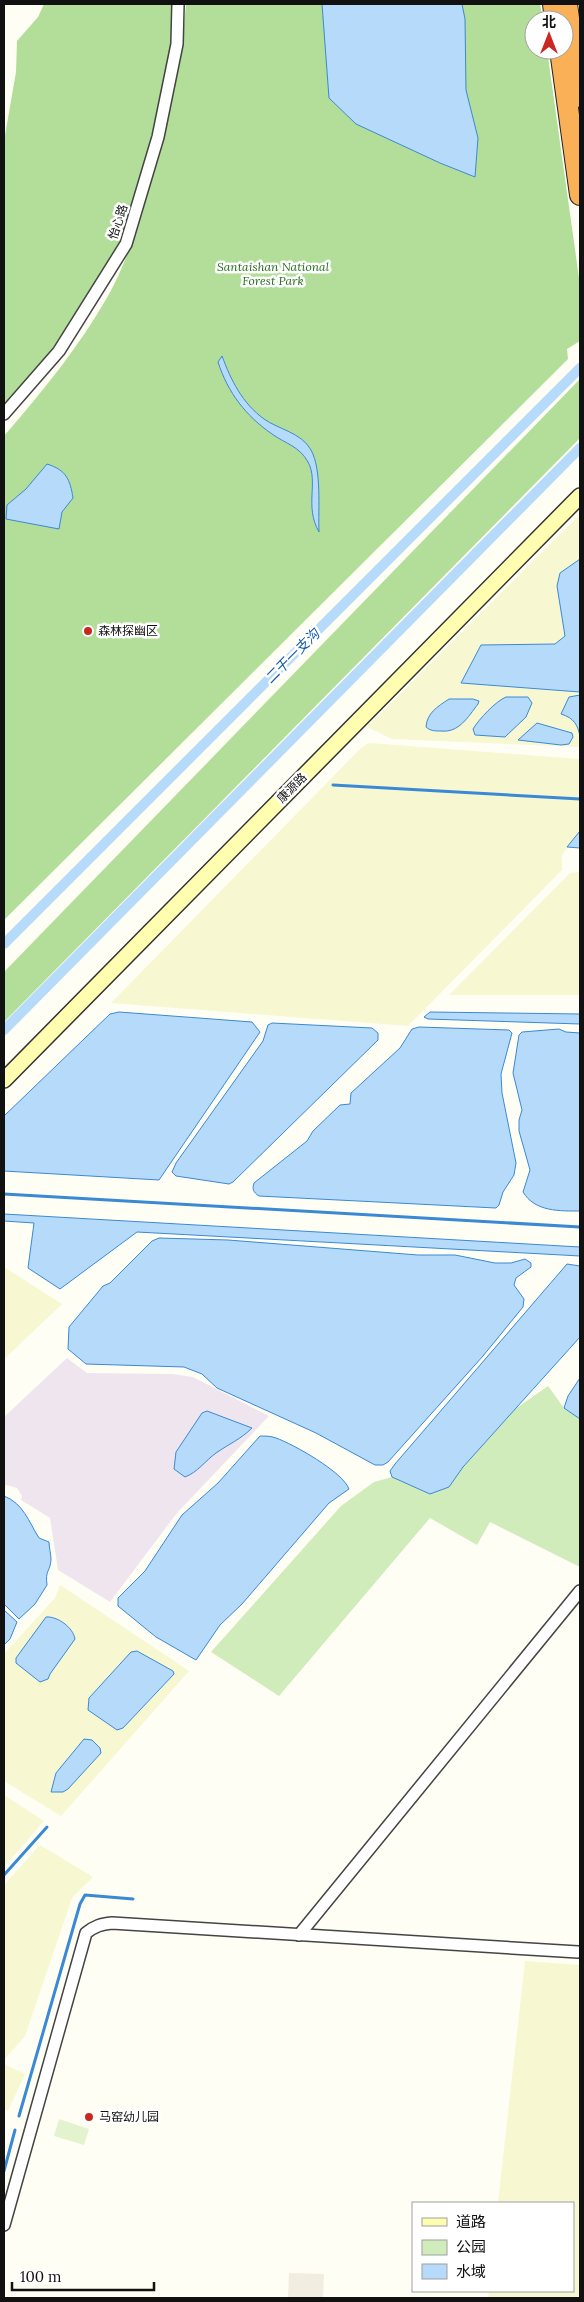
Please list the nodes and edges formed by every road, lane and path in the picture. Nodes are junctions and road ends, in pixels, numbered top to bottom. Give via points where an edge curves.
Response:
1 (178, 4) edge
2 (567, 4) edge
3 (561, 60) edge
4 (580, 97) edge
5 (580, 195) edge
6 (4, 414) edge
7 (580, 496) edge
8 (4, 1080) edge
9 (580, 1591) edge
10 (299, 1935) junction
11 (578, 1952) dead end
12 (4, 2225) edge

1 - 6 street, 怡心路 via 178,44 162,118 126,244 59,350
2 - 4 highway
3 - 5 highway
7 - 8 street, 康源路
9 - 10 street
10 - 11 street
10 - 12 street via 112,1923 101,1924 86,1933

